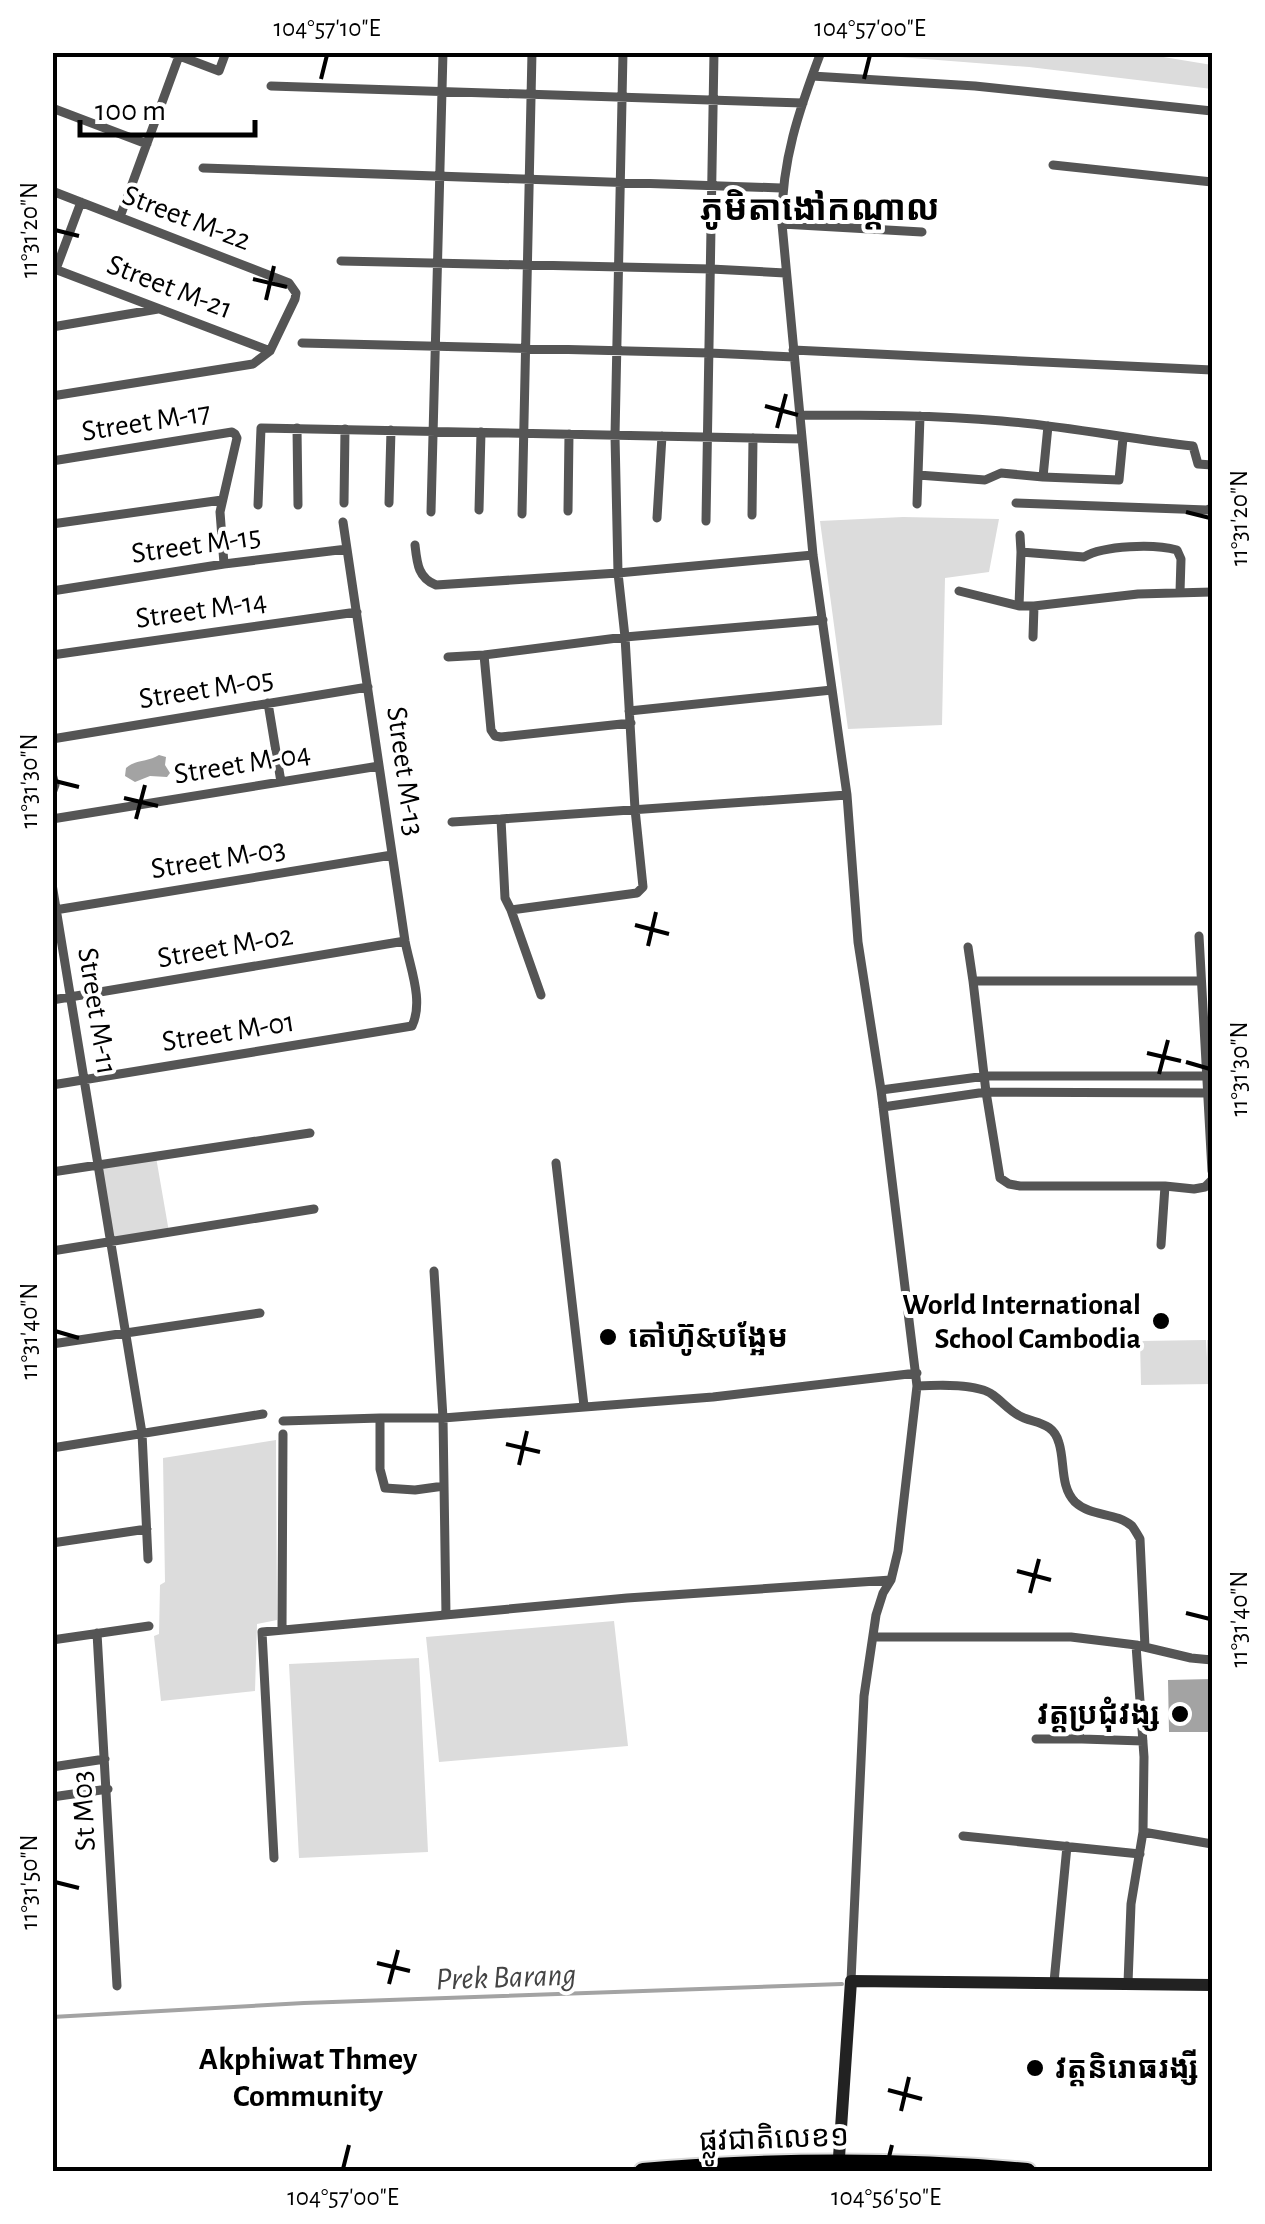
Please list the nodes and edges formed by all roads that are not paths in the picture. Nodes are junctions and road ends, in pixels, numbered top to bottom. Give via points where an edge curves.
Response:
1 (226, 52) edge
2 (443, 52) edge
3 (532, 52) edge
4 (623, 52) edge
5 (714, 52) edge
6 (821, 52) edge
7 (174, 54) edge
8 (812, 76) junction
9 (271, 86) dead end
10 (442, 92) junction
11 (531, 94) junction
12 (622, 98) junction
13 (714, 100) junction
14 (803, 103) junction
15 (52, 108) edge
16 (1212, 111) edge
17 (147, 144) junction
18 (1053, 165) dead end
19 (203, 168) dead end
20 (440, 176) junction
21 (529, 180) junction
22 (1212, 182) edge
23 (619, 183) junction
24 (712, 186) junction
25 (781, 188) junction
26 (52, 191) edge
27 (81, 202) junction
28 (120, 218) junction
29 (782, 224) junction
30 (922, 232) dead end
31 (341, 261) dead end
32 (438, 263) junction
33 (527, 265) junction
34 (617, 268) junction
35 (54, 269) edge
36 (710, 269) junction
37 (785, 273) junction
38 (159, 308) junction
39 (52, 328) edge
40 (302, 343) dead end
41 (436, 346) junction
42 (525, 348) junction
43 (270, 351) junction
44 (616, 352) junction
45 (709, 353) junction
46 (793, 354) junction
47 (1212, 370) edge
48 (52, 396) edge
49 (801, 416) junction
50 (920, 416) junction
51 (1048, 426) junction
52 (297, 428) junction
53 (344, 430) junction
54 (391, 430) junction
55 (433, 431) junction
56 (481, 432) junction
57 (524, 433) junction
58 (570, 434) junction
59 (615, 436) junction
60 (662, 436) junction
61 (708, 437) junction
62 (753, 438) junction
63 (1123, 438) junction
64 (802, 439) junction
65 (52, 461) edge
66 (1212, 465) edge
67 (918, 475) junction
68 (1043, 476) junction
69 (222, 500) junction
70 (388, 503) dead end
71 (344, 504) dead end
72 (917, 504) dead end
73 (1016, 504) dead end
74 (258, 505) dead end
75 (298, 506) dead end
76 (1212, 508) edge
77 (479, 510) dead end
78 (568, 511) dead end
79 (431, 512) dead end
80 (522, 514) dead end
81 (752, 515) dead end
82 (657, 518) dead end
83 (706, 521) dead end
84 (343, 522) dead end
85 (52, 524) edge
86 (1020, 535) dead end
87 (415, 546) dead end
88 (347, 549) junction
89 (1021, 552) junction
90 (813, 555) junction
91 (224, 564) junction
92 (618, 573) junction
93 (960, 590) dead end
94 (52, 591) edge
95 (1180, 592) junction
96 (1212, 592) edge
97 (1019, 606) junction
98 (1034, 606) junction
99 (357, 612) junction
100 (823, 620) junction
101 (624, 637) junction
102 (1032, 637) dead end
103 (484, 655) junction
104 (52, 656) edge
105 (448, 656) dead end
106 (368, 687) junction
107 (832, 690) junction
108 (268, 704) junction
109 (629, 711) junction
110 (630, 722) junction
111 (52, 739) edge
112 (380, 766) junction
113 (52, 774) edge
114 (281, 782) junction
115 (52, 793) edge
116 (847, 795) junction
117 (634, 808) junction
118 (52, 819) edge
119 (501, 820) junction
120 (452, 822) dead end
121 (392, 855) junction
122 (52, 884) edge
123 (54, 910) edge
124 (511, 910) junction
125 (1199, 936) dead end
126 (405, 941) junction
127 (968, 947) dead end
128 (973, 981) junction
129 (1200, 981) junction
130 (541, 995) dead end
131 (71, 997) junction
132 (52, 1000) edge
133 (412, 1026) joint
134 (986, 1076) junction
135 (1206, 1076) junction
136 (84, 1080) junction
137 (52, 1085) edge
138 (881, 1090) junction
139 (986, 1092) junction
140 (1206, 1093) junction
141 (883, 1107) junction
142 (310, 1134) dead end
143 (556, 1163) dead end
144 (98, 1166) junction
145 (1212, 1171) edge
146 (52, 1172) edge
147 (1212, 1180) edge
148 (1165, 1186) junction
149 (314, 1210) dead end
150 (111, 1242) junction
151 (1161, 1245) dead end
152 (52, 1250) edge
153 (434, 1271) dead end
154 (260, 1313) dead end
155 (126, 1332) junction
156 (52, 1344) edge
157 (917, 1373) junction
158 (918, 1386) junction
159 (584, 1406) junction
160 (263, 1414) dead end
161 (380, 1418) junction
162 (443, 1418) junction
163 (283, 1422) dead end
164 (142, 1433) junction
165 (283, 1434) dead end
166 (52, 1448) edge
167 (444, 1486) junction
168 (147, 1530) junction
169 (52, 1543) edge
170 (148, 1559) dead end
171 (891, 1580) junction
172 (446, 1615) junction
173 (149, 1626) dead end
174 (282, 1630) junction
175 (97, 1633) junction
176 (873, 1637) junction
177 (52, 1640) edge
178 (1141, 1646) junction
179 (1212, 1660) edge
180 (1046, 1714) dead end
181 (1082, 1739) junction
182 (1036, 1740) dead end
183 (1143, 1741) junction
184 (106, 1759) junction
185 (52, 1767) edge
186 (108, 1788) junction
187 (52, 1797) edge
188 (1142, 1832) junction
189 (963, 1836) dead end
190 (1212, 1844) edge
191 (1067, 1846) junction
192 (1140, 1854) junction
193 (274, 1858) dead end
194 (851, 1981) junction
195 (1054, 1982) junction
196 (1128, 1982) junction
197 (1212, 1984) edge
198 (117, 1986) dead end
199 (838, 2167) edge
200 (882, 2167) edge
201 (643, 2172) edge
202 (1027, 2172) edge

1 - 7 street via 219,72
2 - 10 street
3 - 11 street
4 - 12 street
5 - 13 street
6 - 8 street
7 - 17 street
8 - 14 street
8 - 16 street
9 - 10 street
10 - 11 street
10 - 20 street
11 - 12 street
11 - 21 street
12 - 13 street
12 - 23 street
13 - 14 street
13 - 24 street
14 - 25 street
15 - 17 street
17 - 28 street
18 - 22 street
19 - 20 street
20 - 21 street
20 - 32 street
21 - 23 street
21 - 33 street
23 - 24 street
23 - 34 street
24 - 25 street
24 - 36 street
25 - 29 street
26 - 27 street, Street M-22
27 - 28 street, Street M-22
27 - 35 street
28 - 43 street, Street M-22 via 295,288
29 - 30 street
29 - 37 street
31 - 32 street
32 - 33 street
32 - 41 street
33 - 34 street
33 - 42 street
34 - 36 street
34 - 44 street
35 - 38 street, Street M-21
36 - 37 street
36 - 45 street
37 - 46 street
38 - 39 street
38 - 43 street, Street M-21
40 - 41 street
41 - 42 street
41 - 55 street
42 - 44 street
42 - 57 street
43 - 48 street via 253,364
44 - 45 street
44 - 59 street
45 - 46 street
45 - 61 street
46 - 47 street
46 - 49 street
49 - 50 street
49 - 64 street
50 - 51 street
50 - 67 street
51 - 63 street
51 - 68 street
52 - 53 street
52 - 74 street via 261,428
52 - 75 street
53 - 54 street
53 - 71 street
54 - 55 street
54 - 70 street
55 - 56 street
55 - 79 street
56 - 57 street
56 - 77 street
57 - 58 street
57 - 80 street
58 - 59 street
58 - 78 street
59 - 60 street
59 - 92 street
60 - 61 street
60 - 82 street
61 - 62 street
61 - 83 street
62 - 64 street
62 - 81 street
63 - 66 street via 1193,446 1198,464
63 - 68 street via 1119,480
64 - 90 street
65 - 69 street, Street M-17 via 232,432 237,438
67 - 68 street
67 - 72 street
69 - 85 street
69 - 91 street, Street M-17
73 - 76 street
84 - 88 street, Street M-13
86 - 89 street
87 - 92 street via 417,568 436,585
88 - 91 street, Street M-15
88 - 99 street, Street M-13
89 - 95 street via 1084,557 1107,550 1177,550
89 - 97 street
90 - 92 street
90 - 100 street
91 - 94 street, Street M-15
92 - 101 street
93 - 97 street
95 - 96 street
95 - 98 street
97 - 98 street
98 - 102 street
99 - 104 street, Street M-14
99 - 106 street, Street M-13
100 - 101 street
100 - 107 street
101 - 103 street
101 - 109 street
103 - 105 street
103 - 110 street via 495,736
106 - 108 street, Street M-05
106 - 112 street, Street M-13
107 - 109 street
107 - 116 street
108 - 111 street, Street M-05
108 - 114 street
109 - 110 street
110 - 117 street
112 - 114 street, Street M-04
112 - 121 street, Street M-13
113 - 115 street
114 - 118 street, Street M-04
116 - 117 street
116 - 138 street via 858,942
117 - 119 street
117 - 124 street via 641,890
119 - 120 street
119 - 124 street
121 - 123 street, Street M-03
121 - 126 street, Street M-13
122 - 123 street, Street M-11
123 - 131 street, Street M-11
124 - 130 street
125 - 129 street
126 - 131 street, Street M-02
126 - 133 street, Street M-13 via 418,1003
127 - 128 street
128 - 129 street
128 - 134 street
129 - 135 street
131 - 132 street, Street M-02
131 - 136 street, Street M-11
133 - 136 street, Street M-01
134 - 135 street
134 - 138 street
134 - 139 street
135 - 140 street
136 - 137 street, Street M-01
136 - 144 street, Street M-11
138 - 141 street
139 - 140 street
139 - 141 street
139 - 148 street via 1000,1178 1009,1184
140 - 145 street
141 - 157 street
142 - 144 street
143 - 159 street
144 - 146 street
144 - 150 street, Street M-11
147 - 148 street via 1194,1189
148 - 151 street
149 - 150 street
150 - 152 street
150 - 155 street, Street M-11
153 - 162 street
154 - 155 street
155 - 156 street
155 - 164 street, Street M-11
157 - 158 street
157 - 159 street
158 - 171 street
158 - 178 street via 991,1392 1022,1418 1052,1430 1070,1498 1132,1526 1140,1538
159 - 162 street
160 - 164 street
161 - 162 street
161 - 163 street
161 - 167 street via 385,1488
162 - 167 street
164 - 166 street
164 - 168 street, Street M-11
165 - 174 street
167 - 172 street
168 - 169 street
168 - 170 street, Street M-11
171 - 172 street
171 - 176 street
172 - 174 street
173 - 175 street
174 - 193 street via 262,1632
175 - 177 street
175 - 184 street, St M03
176 - 178 street via 1071,1637
176 - 194 street via 864,1696
178 - 179 street
178 - 183 street
180 - 181 street via 1066,1721
181 - 182 street
181 - 183 street
183 - 188 street
184 - 185 street
184 - 186 street, St M03
186 - 187 street
186 - 198 street, St M03
188 - 190 street
188 - 192 street
189 - 191 street
191 - 192 street
191 - 195 street
192 - 196 street via 1130,1904
194 - 195 main road
194 - 199 main road
195 - 196 main road
196 - 197 main road
199 - 200 highway, ផ្លូវជាតិលេខ១
199 - 201 highway, ផ្លូវជាតិលេខ១ via 777,2163
200 - 202 highway, ផ្លូវជាតិលេខ១

